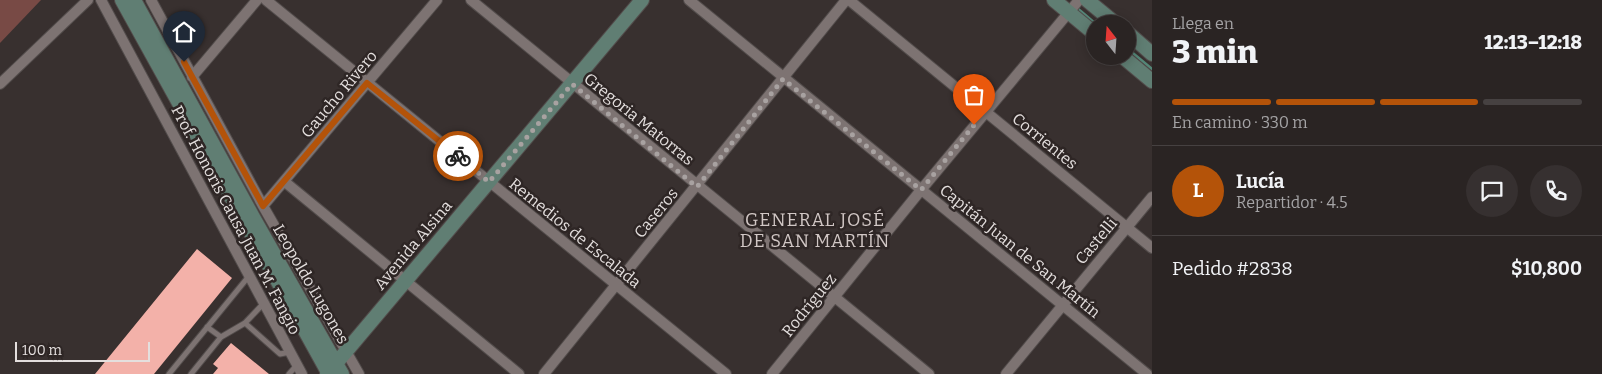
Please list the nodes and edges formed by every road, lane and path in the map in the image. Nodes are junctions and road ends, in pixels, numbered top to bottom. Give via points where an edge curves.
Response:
1 (88, 0) edge
2 (101, 0) edge
3 (122, 0) edge
4 (134, 0) edge
5 (151, 0) edge
6 (257, 0) edge
7 (266, 0) edge
8 (437, 0) edge
9 (471, 0) edge
10 (642, 0) edge
11 (689, 0) edge
12 (848, 0) edge
13 (1054, 0) edge
14 (1077, 4) edge
15 (1098, 15) edge
16 (1086, 19) edge
17 (1136, 40) edge
18 (1152, 54) edge
19 (1133, 65) edge
20 (192, 77) junction
21 (783, 79) junction
22 (1152, 81) edge
23 (367, 83) junction
24 (0, 84) edge
25 (572, 84) junction
26 (985, 112) junction
27 (285, 182) junction
28 (489, 182) junction
29 (697, 187) junction
30 (921, 190) junction
31 (1152, 197) edge
32 (263, 206) junction
33 (1127, 228) junction
34 (1152, 248) edge
35 (249, 276) junction
36 (406, 281) junction
37 (616, 286) junction
38 (835, 298) junction
39 (263, 304) junction
40 (1062, 305) junction
41 (245, 323) junction
42 (208, 327) junction
43 (221, 337) junction
44 (346, 351) junction
45 (290, 352) junction
46 (300, 369) edge
47 (333, 372) edge
48 (169, 374) edge
49 (191, 374) edge
50 (289, 374) edge
51 (359, 374) edge
52 (519, 374) edge
53 (544, 374) edge
54 (726, 374) edge
55 (772, 374) edge
56 (929, 374) edge
57 (1006, 374) edge
58 (1147, 374) edge

1 - 24 street
2 - 35 street, Prof. Honoris Causa Juan M. Fangio
3 - 47 main road, Leopoldo Lugones
4 - 47 main road, Leopoldo Lugones via 253,217
5 - 20 street
6 - 20 street
7 - 23 street, Remedios de Escalada
8 - 23 street, Gaucho Rivero
9 - 25 street, Gregoria Matorras
10 - 25 main road, Avenida Alsina
11 - 21 street, Capitán Juan de San Martín
12 - 21 street, Caseros
12 - 26 street, Corrientes
13 - 14 main road
14 - 15 main road
14 - 16 main road
14 - 26 street, Rodríguez
17 - 18 main road
19 - 22 main road
20 - 32 street
21 - 29 street, Caseros
21 - 30 street, Capitán Juan de San Martín
23 - 27 street, Gaucho Rivero
23 - 28 street, Remedios de Escalada
25 - 28 main road, Avenida Alsina
25 - 29 street, Gregoria Matorras
26 - 30 street, Rodríguez
26 - 33 street, Corrientes
27 - 32 street, Gaucho Rivero
27 - 36 street
28 - 36 main road, Avenida Alsina
28 - 37 street, Remedios de Escalada
29 - 37 street, Caseros
29 - 38 street, Gregoria Matorras
30 - 38 street, Rodríguez
30 - 40 street, Capitán Juan de San Martín
31 - 33 street, Castelli
32 - 44 street
33 - 34 street, Corrientes
33 - 40 street, Castelli
35 - 39 street, Prof. Honoris Causa Juan M. Fangio
35 - 42 lane
36 - 44 main road, Avenida Alsina
36 - 52 street
37 - 53 street, Caseros
37 - 54 street, Remedios de Escalada
38 - 55 street, Rodríguez
38 - 56 street, Gregoria Matorras
39 - 41 lane
39 - 45 street, Prof. Honoris Causa Juan M. Fangio
40 - 57 street, Castelli
40 - 58 street, Capitán Juan de San Martín
41 - 43 lane
41 - 45 lane via 280,354
42 - 43 lane
42 - 48 lane
43 - 49 lane
44 - 47 main road, Avenida Alsina
44 - 51 street
45 - 46 street, Prof. Honoris Causa Juan M. Fangio
46 - 50 lane

